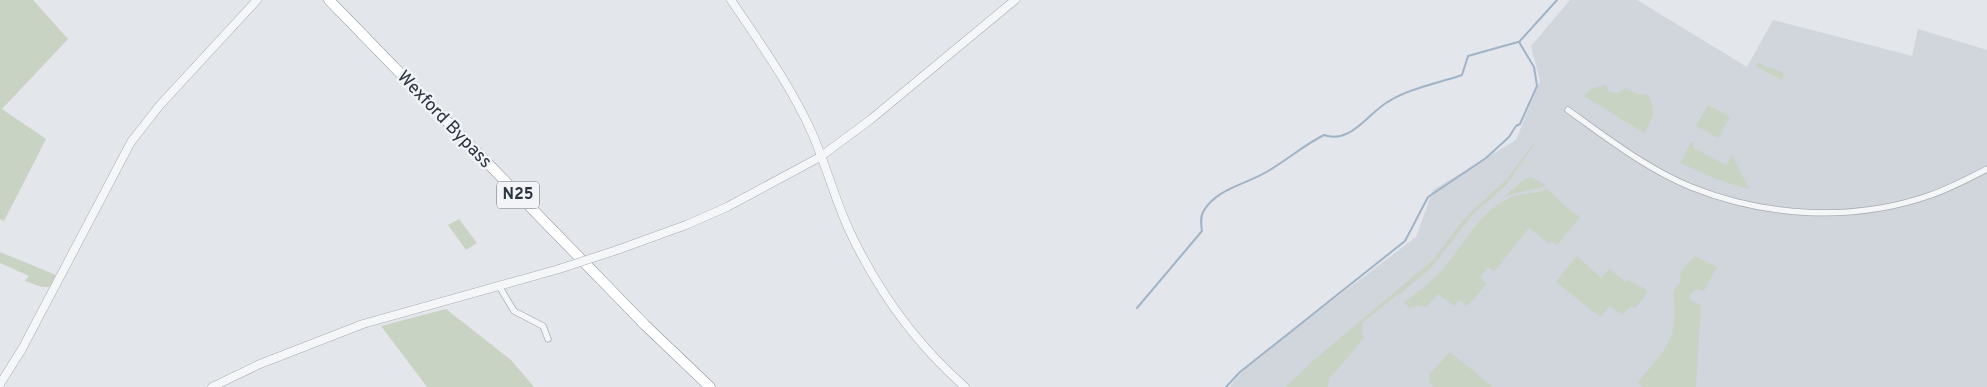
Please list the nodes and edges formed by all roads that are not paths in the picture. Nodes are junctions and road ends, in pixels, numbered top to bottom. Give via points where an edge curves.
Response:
1 (256, 0) edge
2 (328, 0) edge
3 (731, 0) edge
4 (1015, 0) edge
5 (1568, 110) dead end
6 (820, 157) junction
7 (1987, 169) edge
8 (499, 286) junction
9 (548, 338) dead end
10 (0, 384) edge
11 (212, 387) edge
12 (710, 387) edge
13 (964, 387) edge

1 - 10 street via 160,105 131,142 22,349
2 - 12 highway, Wexford Bypass / N25 via 645,325
3 - 6 street via 788,87
4 - 6 street via 870,120
5 - 7 street via 1626,151 1690,186 1733,202 1764,208 1823,214 1866,211 1930,196
6 - 8 street, bridge via 727,208 686,225
6 - 13 street via 850,233 880,286 908,328
8 - 9 street via 514,312 543,326
8 - 11 street via 363,324 260,364

